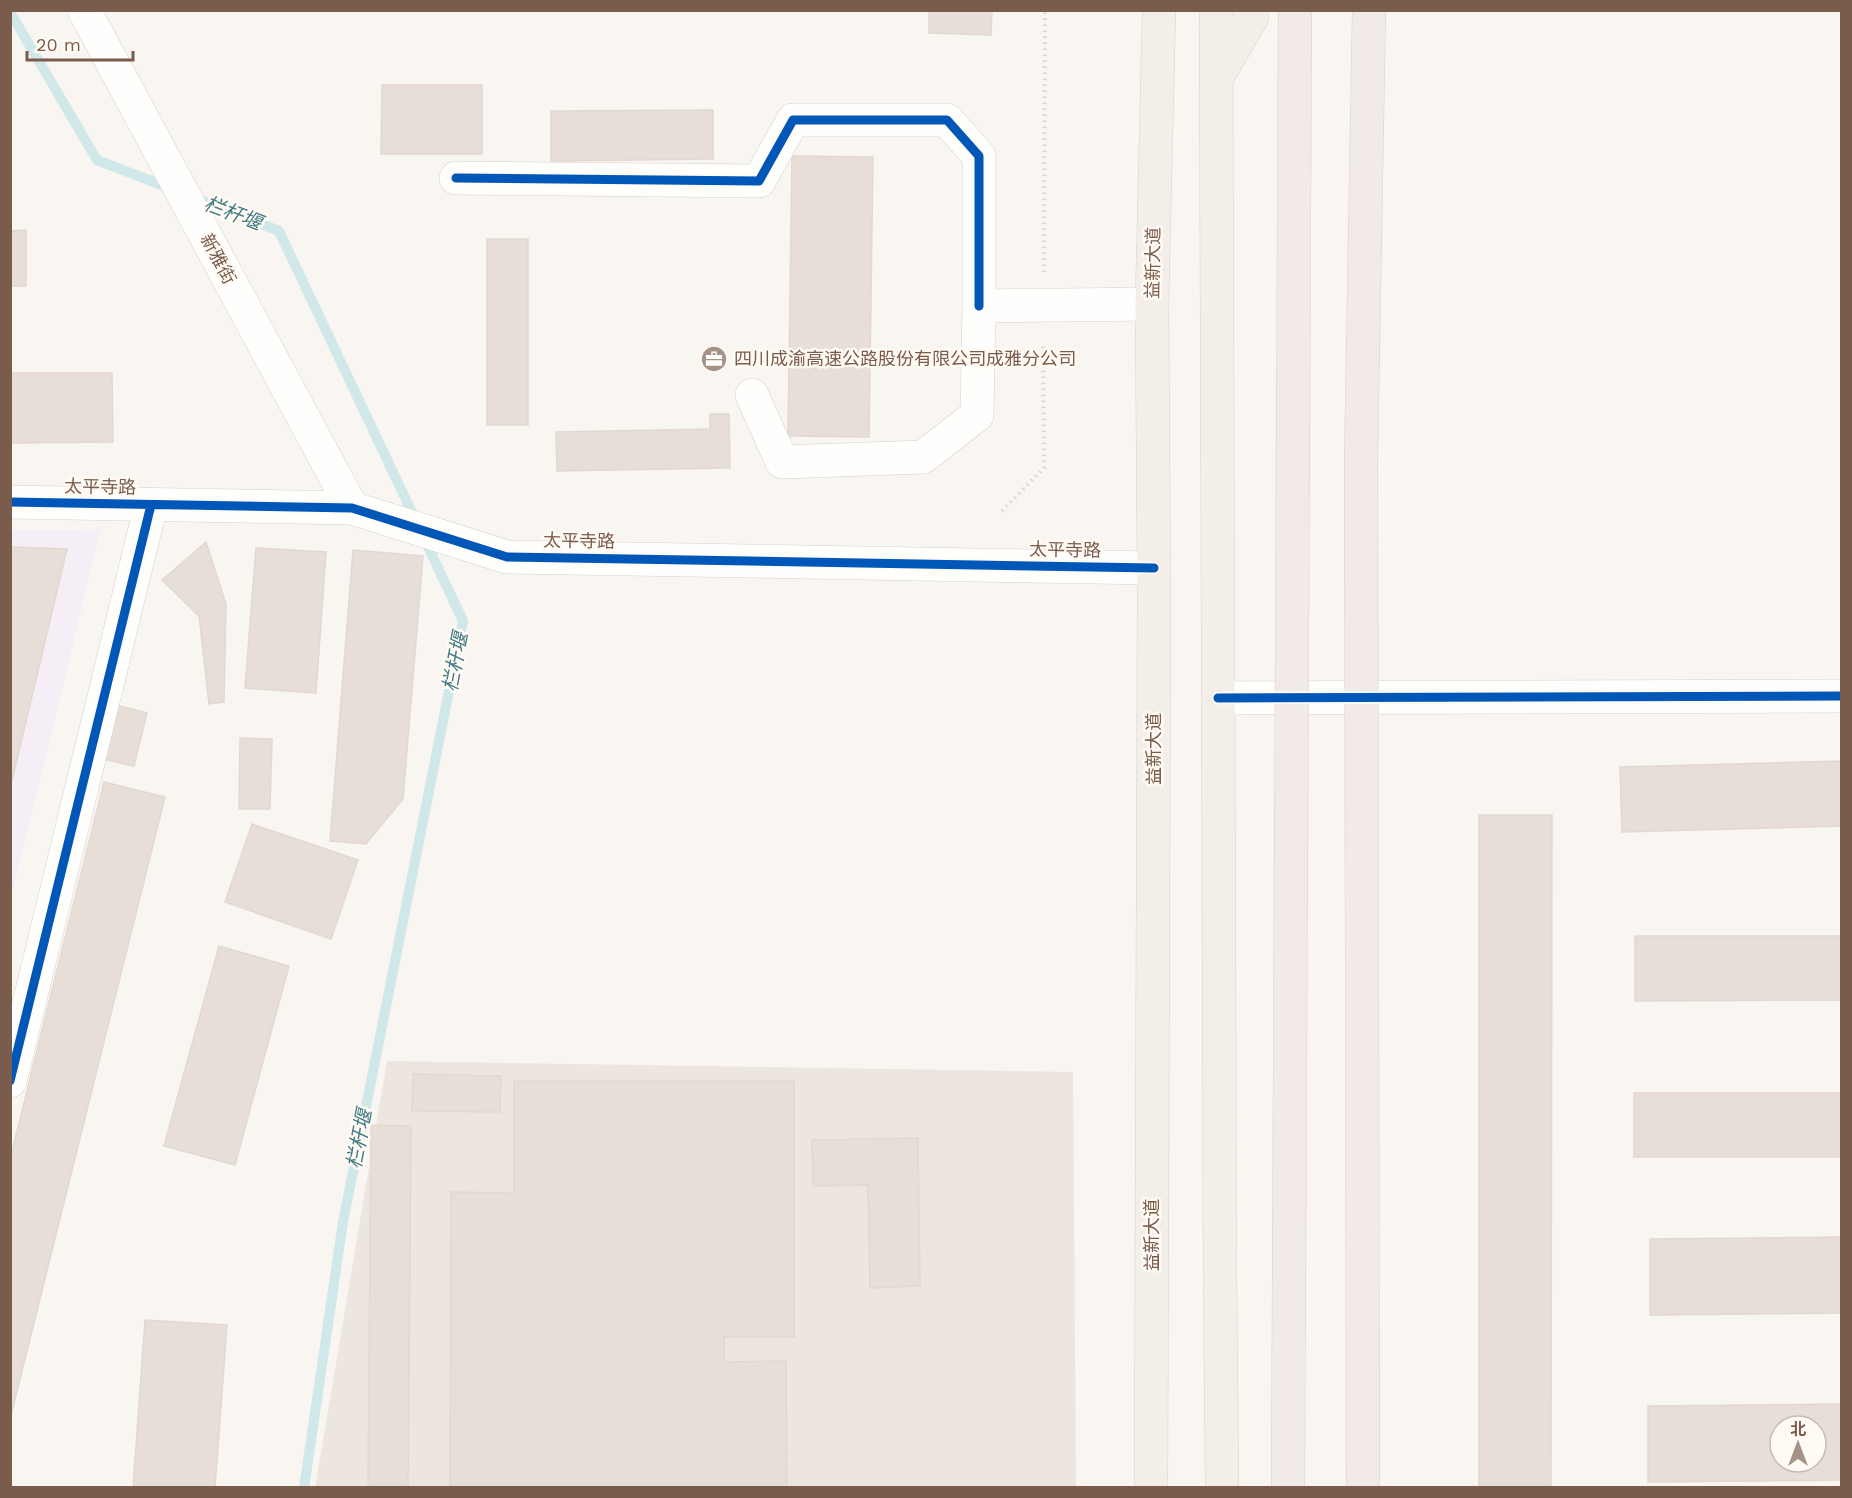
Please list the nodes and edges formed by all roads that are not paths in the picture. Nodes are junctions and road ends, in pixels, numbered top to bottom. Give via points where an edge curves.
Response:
1 (84, 10) edge
2 (1141, 10) edge
3 (1159, 10) edge
4 (1216, 10) edge
5 (1252, 10) edge
6 (1295, 10) edge
7 (1369, 10) edge
8 (1157, 71) junction
9 (1216, 80) junction
10 (456, 178) dead end
11 (1152, 304) junction
12 (979, 306) junction
13 (752, 395) dead end
14 (10, 502) edge
15 (151, 504) junction
16 (352, 508) junction
17 (1154, 568) junction
18 (1842, 696) edge
19 (1218, 698) junction
20 (10, 1081) edge
21 (1151, 1488) edge
22 (1222, 1488) edge
23 (1288, 1488) edge
24 (1363, 1488) edge

1 - 16 street, 新雅街
2 - 8 main road
3 - 8 main road, 益新大道
4 - 9 main road
5 - 9 main road via 1252,17
6 - 23 highway, bridge
7 - 24 highway, bridge via 1361,461
8 - 11 main road, 益新大道
9 - 19 main road
10 - 12 street via 759,181 793,120 947,120 979,156
11 - 12 street
11 - 17 main road, 益新大道
12 - 13 street via 977,415 923,457 782,462
14 - 15 street, 太平寺路
15 - 16 street, 太平寺路
15 - 20 street
16 - 17 street, 太平寺路 via 507,557
17 - 21 main road, 益新大道
18 - 19 street
19 - 22 main road

